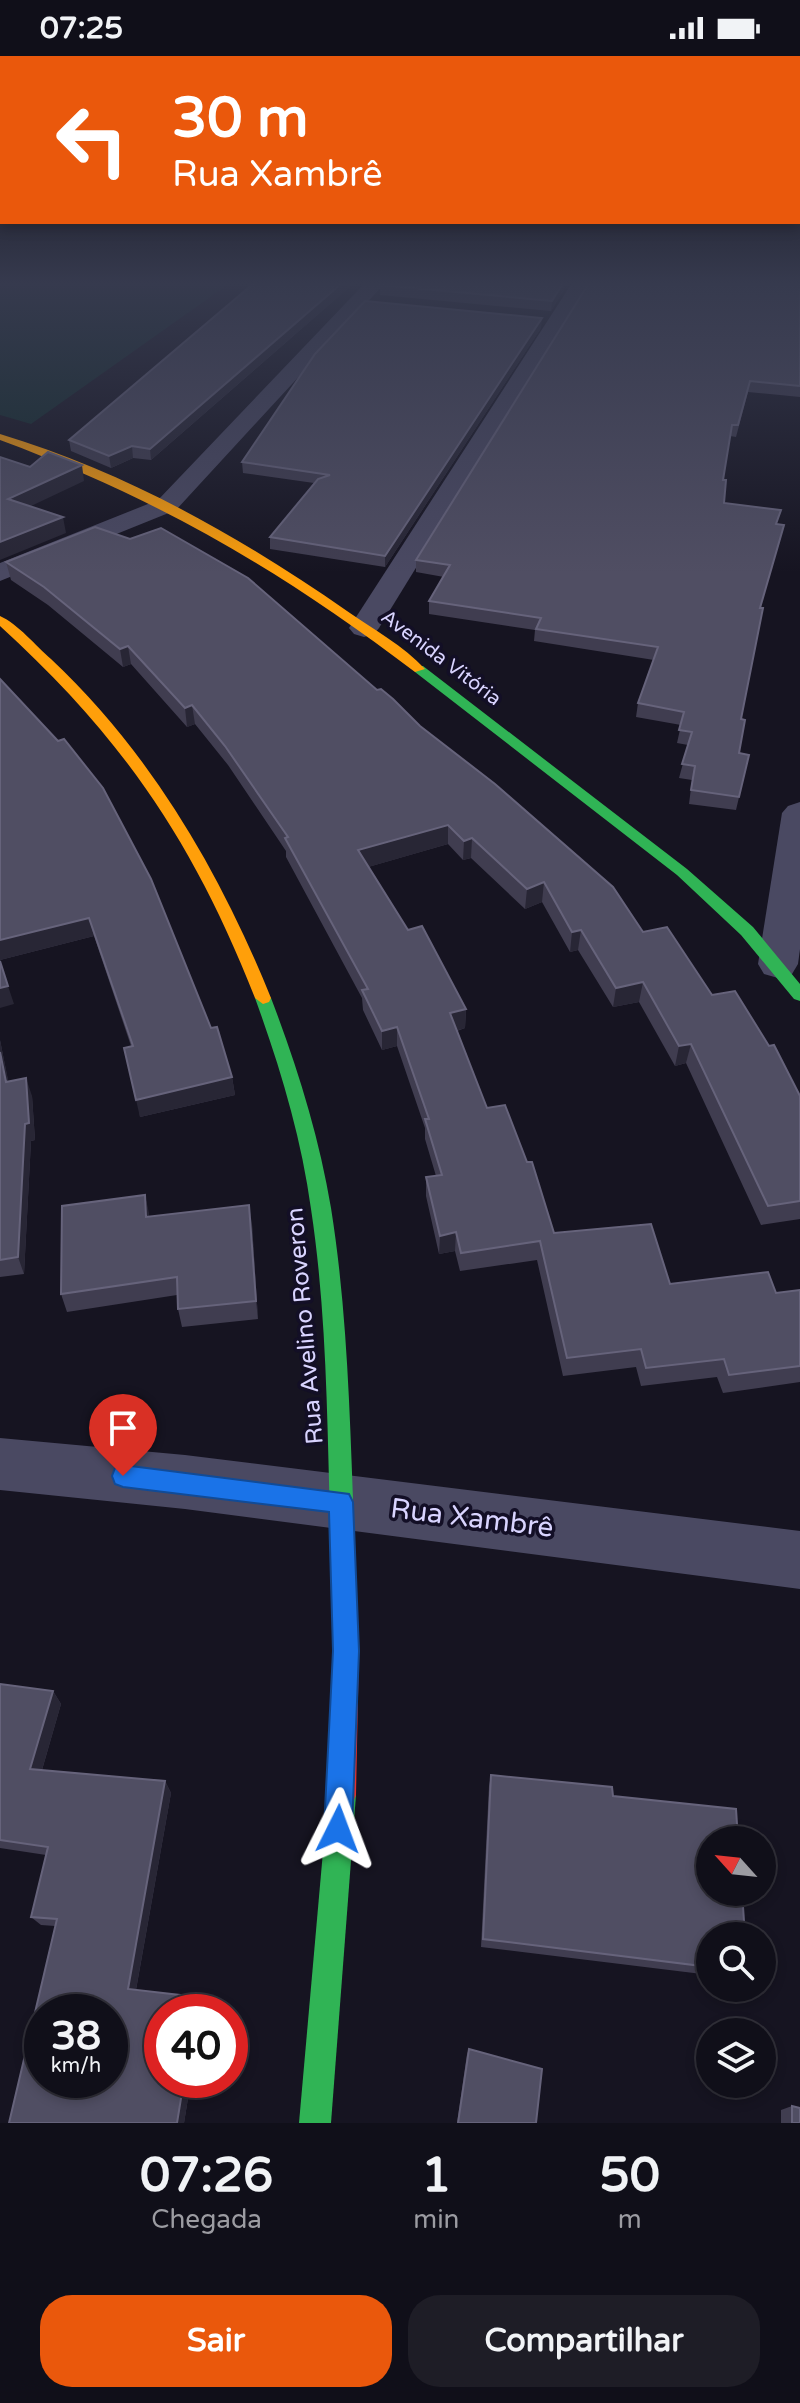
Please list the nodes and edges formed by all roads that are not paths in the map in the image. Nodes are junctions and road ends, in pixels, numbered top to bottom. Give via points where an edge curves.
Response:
1 (285, 379) edge
2 (514, 379) edge
3 (0, 437) edge
4 (167, 505) junction
5 (0, 573) edge
6 (0, 620) edge
7 (364, 628) junction
8 (800, 813) edge
9 (778, 964) junction
10 (800, 995) edge
11 (0, 1464) edge
12 (341, 1502) junction
13 (800, 1560) edge
14 (315, 2123) edge

1 - 4 street
2 - 7 street
3 - 4 street, Avenida Vitória
4 - 5 street
4 - 7 street, Avenida Vitória via 276,567
6 - 12 street, Rua Avelino Roveron via 98,713 143,768 220,891 260,983 292,1084 320,1202
7 - 9 street, Avenida Vitória via 678,870
8 - 9 street
9 - 10 street, Avenida Vitória
11 - 12 street, Rua Xambrê
12 - 13 street, Rua Xambrê
12 - 14 street, Rua Avelino Roveron via 346,1651 340,1797

